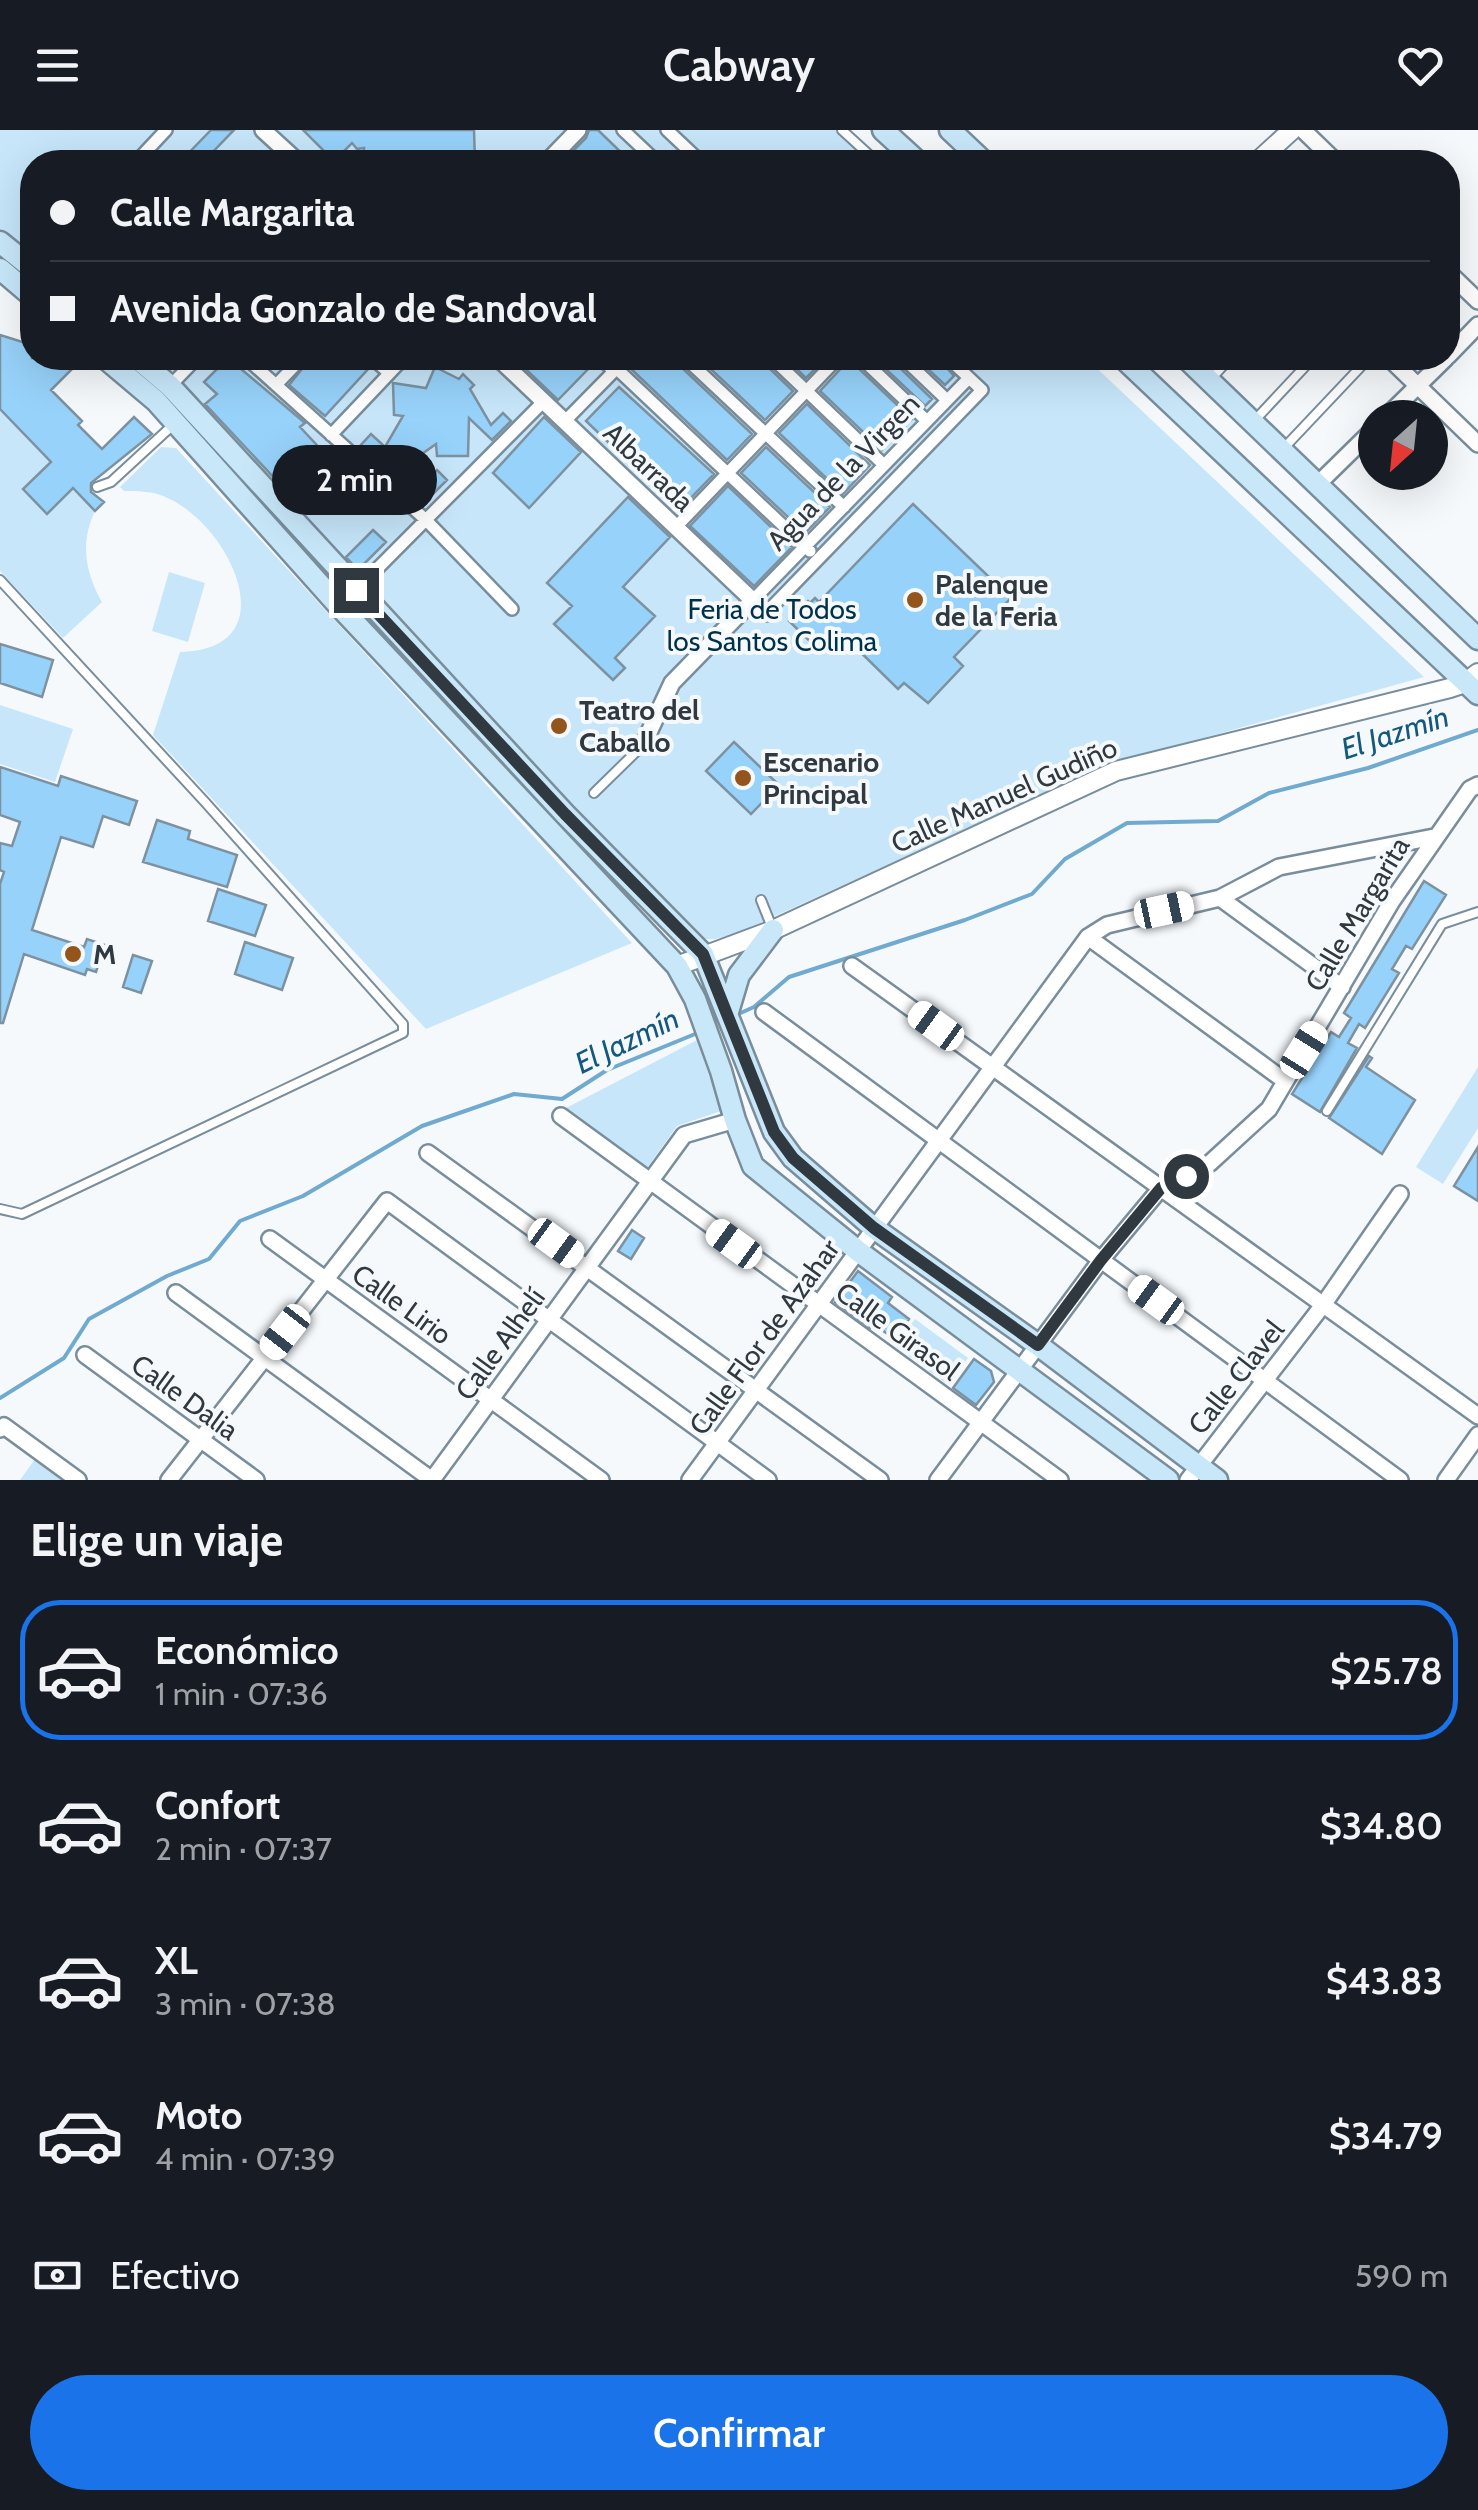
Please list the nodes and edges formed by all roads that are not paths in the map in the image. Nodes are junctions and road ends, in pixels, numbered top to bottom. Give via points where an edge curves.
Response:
1 (166, 130) edge
2 (263, 130) edge
3 (578, 130) edge
4 (623, 130) edge
5 (667, 130) edge
6 (842, 130) edge
7 (883, 130) edge
8 (950, 130) edge
9 (1292, 130) edge
10 (1303, 130) edge
11 (148, 150) edge
12 (285, 150) edge
13 (559, 150) edge
14 (644, 150) edge
15 (688, 150) edge
16 (864, 150) edge
17 (905, 150) edge
18 (971, 150) edge
19 (1270, 150) edge
20 (1324, 150) edge
21 (0, 242) edge
22 (20, 258) edge
23 (0, 269) edge
24 (1460, 284) edge
25 (20, 286) edge
26 (1478, 302) edge
27 (1478, 325) edge
28 (1460, 344) edge
29 (124, 370) edge
30 (146, 370) edge
31 (186, 370) edge
32 (259, 370) edge
33 (290, 370) edge
34 (385, 370) edge
35 (393, 370) edge
36 (511, 370) edge
37 (604, 370) edge
38 (617, 370) edge
39 (698, 370) edge
40 (784, 370) edge
41 (826, 370) edge
42 (874, 370) edge
43 (916, 370) edge
44 (961, 370) edge
45 (1136, 370) edge
46 (1199, 370) edge
47 (1219, 370) edge
48 (1303, 370) edge
49 (1358, 370) edge
50 (1401, 370) edge
51 (1434, 370) edge
52 (389, 374) junction
53 (969, 378) junction
54 (1210, 380) junction
55 (276, 385) junction
56 (1418, 386) junction
57 (806, 391) junction
58 (163, 394) junction
59 (947, 400) junction
60 (1404, 400) edge
61 (544, 401) junction
62 (565, 421) junction
63 (927, 421) junction
64 (176, 422) junction
65 (1253, 422) junction
66 (766, 434) junction
67 (332, 435) junction
68 (1478, 444) edge
69 (1358, 445) edge
70 (1282, 450) junction
71 (884, 465) junction
72 (727, 473) junction
73 (1318, 484) junction
74 (97, 487) dead end
75 (844, 507) junction
76 (426, 520) junction
77 (676, 527) junction
78 (804, 547) junction
79 (818, 559) junction
80 (0, 580) edge
81 (363, 583) dead end
82 (753, 600) junction
83 (512, 609) dead end
84 (766, 613) joint
85 (1478, 638) edge
86 (1474, 683) edge
87 (642, 744) joint
88 (1478, 785) edge
89 (594, 793) dead end
90 (1434, 836) junction
91 (1220, 898) junction
92 (761, 900) dead end
93 (1478, 912) edge
94 (773, 930) junction
95 (1088, 936) junction
96 (703, 954) junction
97 (677, 966) junction
98 (852, 966) dead end
99 (1342, 987) junction
100 (764, 1012) dead end
101 (730, 1018) junction
102 (992, 1067) junction
103 (1284, 1081) junction
104 (1327, 1111) dead end
105 (562, 1116) dead end
106 (735, 1120) junction
107 (939, 1140) junction
108 (428, 1152) dead end
109 (649, 1182) junction
110 (1161, 1188) junction
111 (1400, 1194) dead end
112 (0, 1209) edge
113 (874, 1228) junction
114 (270, 1239) dead end
115 (858, 1251) junction
116 (1101, 1260) junction
117 (588, 1266) junction
118 (326, 1279) junction
119 (176, 1293) dead end
120 (818, 1305) junction
121 (1323, 1305) junction
122 (549, 1320) junction
123 (1038, 1345) junction
124 (85, 1355) dead end
125 (264, 1358) junction
126 (1019, 1370) junction
127 (1265, 1380) junction
128 (756, 1390) junction
129 (490, 1400) junction
130 (1478, 1416) edge
131 (981, 1422) junction
132 (2, 1428) edge
133 (1478, 1435) edge
134 (200, 1440) junction
135 (718, 1443) junction
136 (1193, 1473) edge
137 (78, 1480) edge
138 (169, 1480) edge
139 (256, 1480) edge
140 (432, 1480) edge
141 (601, 1480) edge
142 (690, 1480) edge
143 (768, 1480) edge
144 (880, 1480) edge
145 (938, 1480) edge
146 (1060, 1480) edge
147 (1168, 1480) edge
148 (1217, 1480) edge
149 (1400, 1480) edge
150 (1446, 1480) edge

1 - 11 street
2 - 12 street
3 - 13 street
4 - 14 street
5 - 15 street
6 - 16 lane
7 - 17 main road
8 - 18 main road
9 - 19 street
10 - 20 street
21 - 22 main road
23 - 25 main road
24 - 26 street
27 - 28 street
29 - 58 main road
30 - 58 main road
31 - 58 street
32 - 55 street
33 - 55 street
34 - 52 street
35 - 52 street
36 - 61 street, Albarrada
37 - 62 street
38 - 72 street
39 - 66 street
40 - 57 street
41 - 57 street
42 - 63 street
43 - 59 street
44 - 53 street
45 - 86 main road
46 - 54 main road
47 - 54 lane
48 - 65 lane
49 - 70 lane
50 - 56 street
51 - 56 street
52 - 67 street
53 - 59 street, Agua de la Virgen
53 - 79 street, Agua de la Virgen via 982,390
54 - 65 main road
55 - 67 street
56 - 60 street
56 - 68 street
57 - 66 street
57 - 71 street
58 - 64 main road
58 - 96 main road
59 - 63 street, Agua de la Virgen
61 - 62 street, Albarrada
61 - 76 street
62 - 77 street, Albarrada
63 - 71 street, Agua de la Virgen
64 - 74 lane via 112,482
64 - 97 main road
65 - 70 main road
66 - 72 street
66 - 75 street
67 - 76 street
69 - 73 street
70 - 73 main road
71 - 75 street, Agua de la Virgen
72 - 77 street
72 - 78 street
73 - 85 main road
75 - 78 street, Agua de la Virgen
76 - 81 street
76 - 83 street
77 - 82 street, Albarrada
78 - 79 street
78 - 82 street, Agua de la Virgen
79 - 84 street, Agua de la Virgen
80 - 112 lane via 206,802 403,1024 404,1034 22,1214
82 - 84 street, Albarrada
82 - 87 street via 672,682
86 - 94 street, Calle Manuel Gudiño via 1116,772
87 - 89 lane
88 - 90 street, Calle Margarita
90 - 91 street via 1279,867
90 - 99 street, Calle Margarita
91 - 95 street via 1107,925
91 - 99 street
92 - 94 lane
93 - 104 lane via 1442,924
94 - 96 street, Calle Manuel Gudiño
94 - 101 main road via 740,975
95 - 102 street, Calle Flor de Azahar
95 - 103 street
96 - 97 street, Calle Manuel Gudiño
96 - 101 main road
97 - 106 main road
98 - 102 street
99 - 103 street, Calle Margarita
100 - 107 street
101 - 113 main road via 774,1132 793,1158
102 - 107 street, Calle Flor de Azahar
102 - 110 street
103 - 110 street, Calle Margarita via 1269,1109 1210,1164
105 - 109 street, Calle Girasol
106 - 109 street, Calle Alhelí via 684,1135
106 - 115 main road via 754,1166
107 - 113 street, Calle Flor de Azahar
107 - 116 street
108 - 117 street
109 - 117 street, Calle Alhelí
109 - 120 street, Calle Girasol
110 - 116 street, Calle Margarita
110 - 121 street
111 - 121 street, Calle Clavel
113 - 115 street, Calle Flor de Azahar
113 - 123 main road
114 - 118 street, Calle Lirio
115 - 120 street, Calle Flor de Azahar
115 - 126 main road
116 - 123 street, Calle Margarita
116 - 127 street
117 - 122 street, Calle Alhelí
117 - 128 street
118 - 122 street via 386,1201
118 - 125 street
118 - 129 street, Calle Lirio
119 - 125 street
120 - 128 street, Calle Flor de Azahar
120 - 131 street, Calle Girasol
121 - 127 street, Calle Clavel
121 - 130 street
122 - 129 street, Calle Alhelí
122 - 135 street
123 - 126 street, Calle Margarita
123 - 136 main road
124 - 134 street, Calle Dalia
125 - 134 street
125 - 140 street
126 - 131 street, Calle Margarita
126 - 147 main road
127 - 136 street, Calle Clavel
127 - 149 street
128 - 135 street, Calle Flor de Azahar
128 - 144 street
129 - 140 street, Calle Alhelí
129 - 141 street, Calle Lirio
131 - 145 street, Calle Margarita
131 - 146 street, Calle Girasol
132 - 137 street
133 - 150 street
134 - 138 street
134 - 139 street, Calle Dalia
135 - 142 street, Calle Flor de Azahar
135 - 143 street
136 - 148 main road

